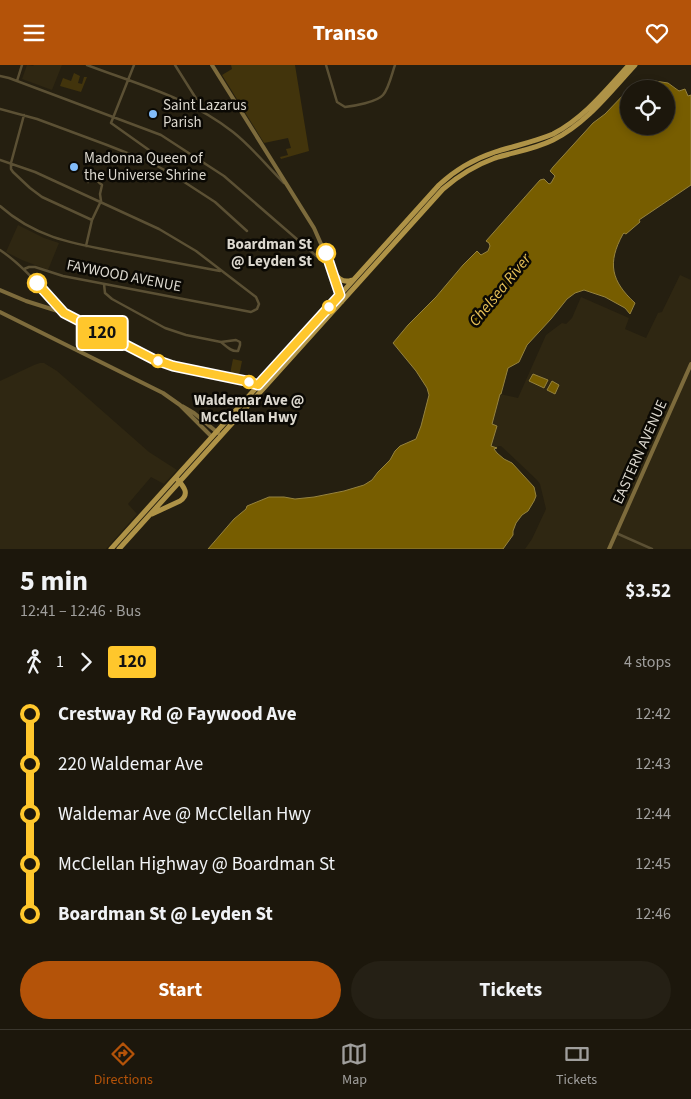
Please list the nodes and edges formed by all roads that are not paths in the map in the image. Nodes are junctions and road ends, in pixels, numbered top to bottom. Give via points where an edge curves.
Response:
1 (22, 65) edge
2 (87, 65) edge
3 (134, 65) edge
4 (175, 65) edge
5 (212, 65) edge
6 (326, 65) edge
7 (395, 65) edge
8 (634, 65) edge
9 (626, 66) edge
10 (96, 67) edge
11 (0, 76) edge
12 (128, 80) junction
13 (17, 81) junction
14 (197, 100) dead end
15 (0, 109) edge
16 (24, 115) junction
17 (114, 117) junction
18 (0, 160) edge
19 (150, 162) junction
20 (11, 163) junction
21 (277, 169) junction
22 (272, 171) junction
23 (88, 182) dead end
24 (289, 187) junction
25 (101, 201) junction
26 (0, 206) edge
27 (92, 220) junction
28 (247, 231) dead end
29 (86, 246) junction
30 (0, 249) edge
31 (329, 262) junction
32 (24, 269) junction
33 (332, 269) junction
34 (222, 271) junction
35 (355, 278) junction
36 (104, 284) junction
37 (0, 290) edge
38 (340, 295) junction
39 (342, 302) junction
40 (0, 311) edge
41 (64, 313) junction
42 (221, 342) junction
43 (691, 364) edge
44 (258, 385) junction
45 (180, 405) junction
46 (218, 434) junction
47 (212, 437) junction
48 (184, 473) junction
49 (177, 480) junction
50 (150, 515) junction
51 (616, 533) junction
52 (111, 549) edge
53 (119, 549) edge
54 (609, 549) edge
55 (652, 549) edge

1 - 13 street
2 - 10 street
3 - 12 street
4 - 14 street
5 - 21 street
6 - 7 street via 337,102 348,107 381,97
8 - 39 highway via 590,113 568,131 538,146 480,164 449,184
9 - 35 highway via 588,109 563,128 535,141 483,156 448,177
10 - 12 street
11 - 13 street
12 - 17 street
12 - 22 street via 206,113 246,143
13 - 17 street
15 - 16 street
16 - 19 street
16 - 20 street
17 - 19 street via 111,123 149,150
17 - 31 street via 161,135 224,176 321,260
18 - 20 street
19 - 28 street via 215,202
20 - 25 street
20 - 27 street via 13,172 37,193
21 - 22 street
21 - 24 street
22 - 24 street
23 - 25 street via 94,179 102,185
24 - 31 street via 314,228
25 - 27 street
25 - 34 street via 176,238
26 - 29 street via 38,232
27 - 29 street
29 - 34 street
30 - 32 street
31 - 33 street
32 - 36 street, FAYWOOD AVENUE via 34,267
32 - 41 street
33 - 35 highway via 343,281
33 - 38 street
34 - 36 street, FAYWOOD AVENUE via 257,299 258,308 250,312
35 - 38 highway
36 - 42 street via 105,293 112,299 160,325
37 - 41 street
38 - 39 street
38 - 44 highway
39 - 46 highway
40 - 45 street via 152,387
41 - 44 street via 161,363
42 - 42 street via 231,351 240,348 240,342 236,340
43 - 51 street, EASTERN AVENUE
44 - 46 highway
45 - 46 street
45 - 47 street
46 - 47 highway
46 - 48 highway
47 - 48 highway
48 - 49 highway
49 - 50 highway
49 - 50 highway via 186,491 183,499
49 - 52 highway
50 - 53 highway
51 - 54 street, EASTERN AVENUE
51 - 55 street

